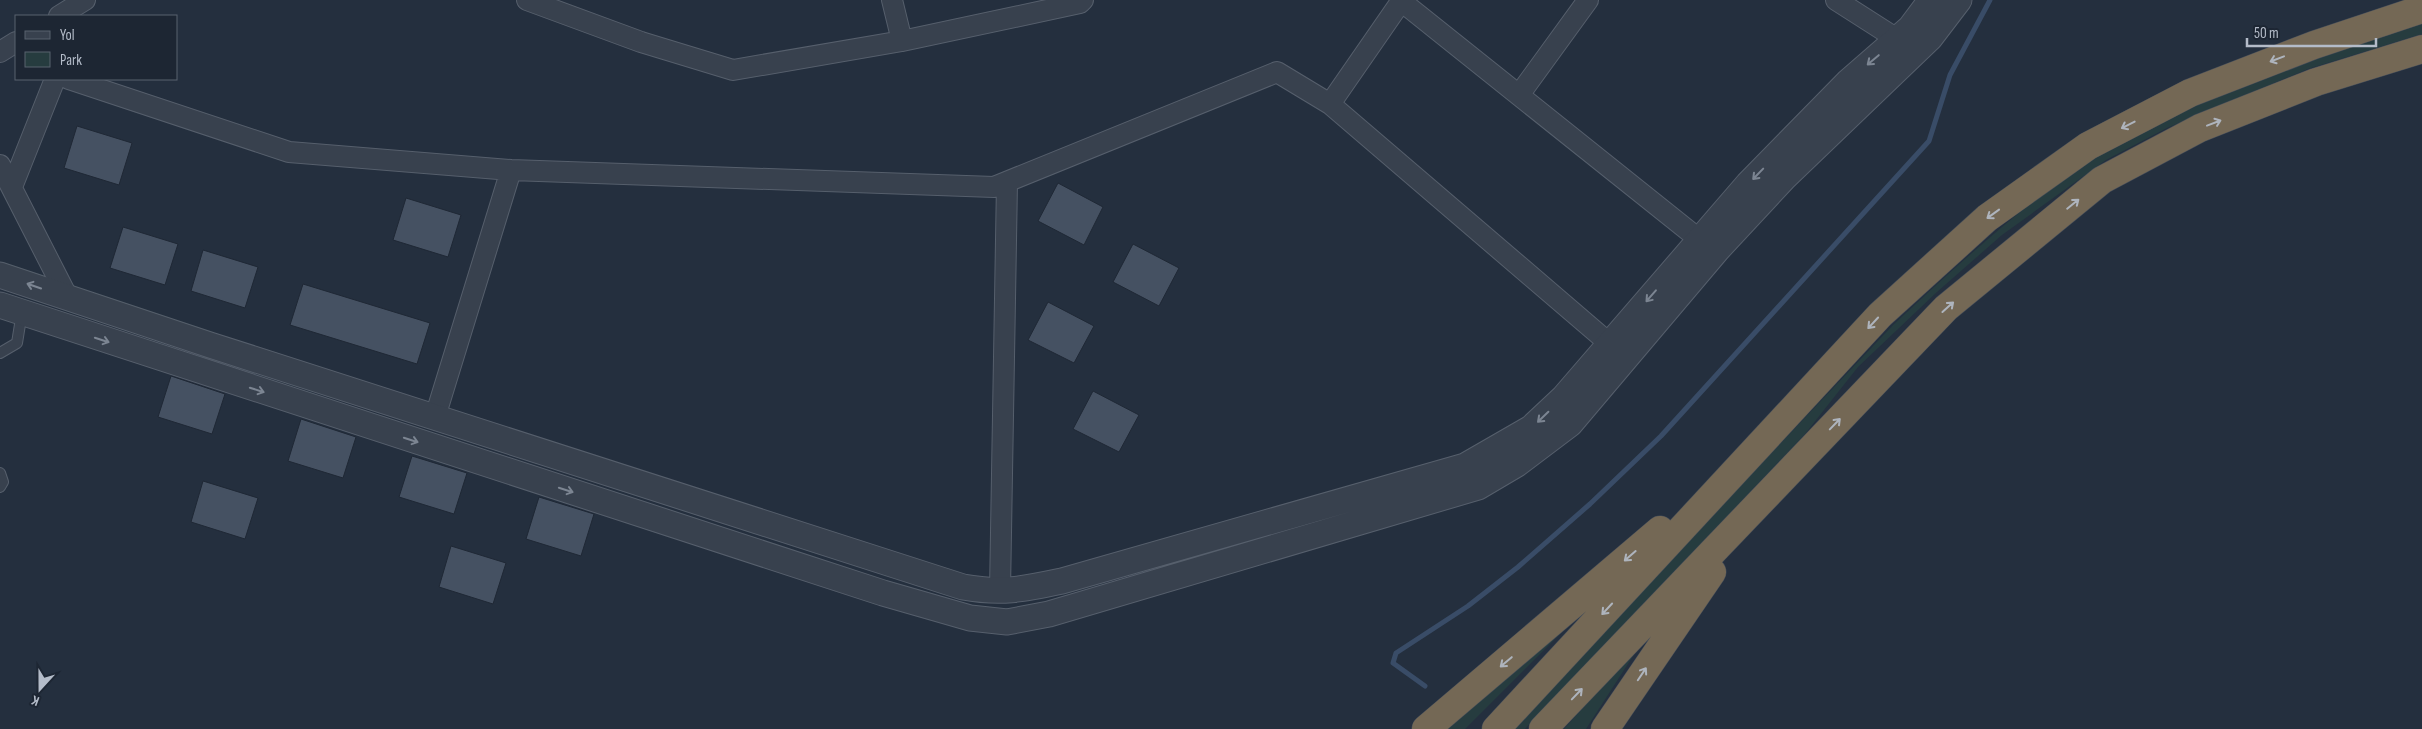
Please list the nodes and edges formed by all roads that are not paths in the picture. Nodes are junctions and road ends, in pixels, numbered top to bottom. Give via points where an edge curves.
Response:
1 (85, 0) edge
2 (527, 0) edge
3 (892, 0) edge
4 (1083, 0) edge
5 (1588, 0) edge
6 (1836, 0) edge
7 (1931, 0) edge
8 (1959, 0) edge
9 (1401, 1) edge
10 (2422, 8) edge
11 (61, 15) edge
12 (1897, 40) junction
13 (902, 41) junction
14 (15, 43) edge
15 (2422, 50) edge
16 (0, 52) edge
17 (0, 56) edge
18 (15, 61) edge
19 (55, 80) edge
20 (72, 80) edge
21 (1519, 95) junction
22 (1330, 104) junction
23 (0, 165) edge
24 (511, 170) junction
25 (1007, 182) junction
26 (12, 188) junction
27 (1700, 240) junction
28 (0, 275) edge
29 (68, 298) junction
30 (11, 309) edge
31 (1610, 344) junction
32 (0, 354) edge
33 (434, 417) junction
34 (1748, 457) junction
35 (1801, 459) junction
36 (0, 473) edge
37 (0, 487) edge
38 (1000, 591) junction
39 (1426, 729) edge
40 (1496, 729) edge
41 (1543, 729) edge
42 (1606, 729) edge

1 - 11 street
2 - 13 street via 641,42 733,70
3 - 13 street
4 - 13 street
5 - 21 street
6 - 12 street
7 - 12 street
30 -> 8 street via 883,593 970,618 1007,622 1049,614 1478,486 1517,464 1570,424 1718,249 1784,178 1930,38
9 - 21 street
9 - 22 street
10 -> 34 highway via 2190,93 2088,146 1987,218 1880,315
12 -> 27 street via 1848,82 1748,184
14 - 16 street
35 -> 15 highway via 1946,308 2102,180 2200,128 2316,82
17 - 18 street
19 - 26 street
20 - 24 street via 289,152
21 - 27 street
22 - 25 street via 1277,72
22 - 31 street
23 - 26 street
24 - 25 street via 994,187
24 - 33 street
25 - 38 street
26 - 29 street
27 -> 31 street
29 -> 28 street
29 - 33 street
30 - 32 lane via 18,343
31 -> 38 street via 1532,428 1465,466 1062,581
33 - 38 street via 963,587
34 -> 39 highway
34 -> 40 highway
41 -> 35 highway
42 -> 35 highway via 1714,568
36 - 37 lane via 3,482

